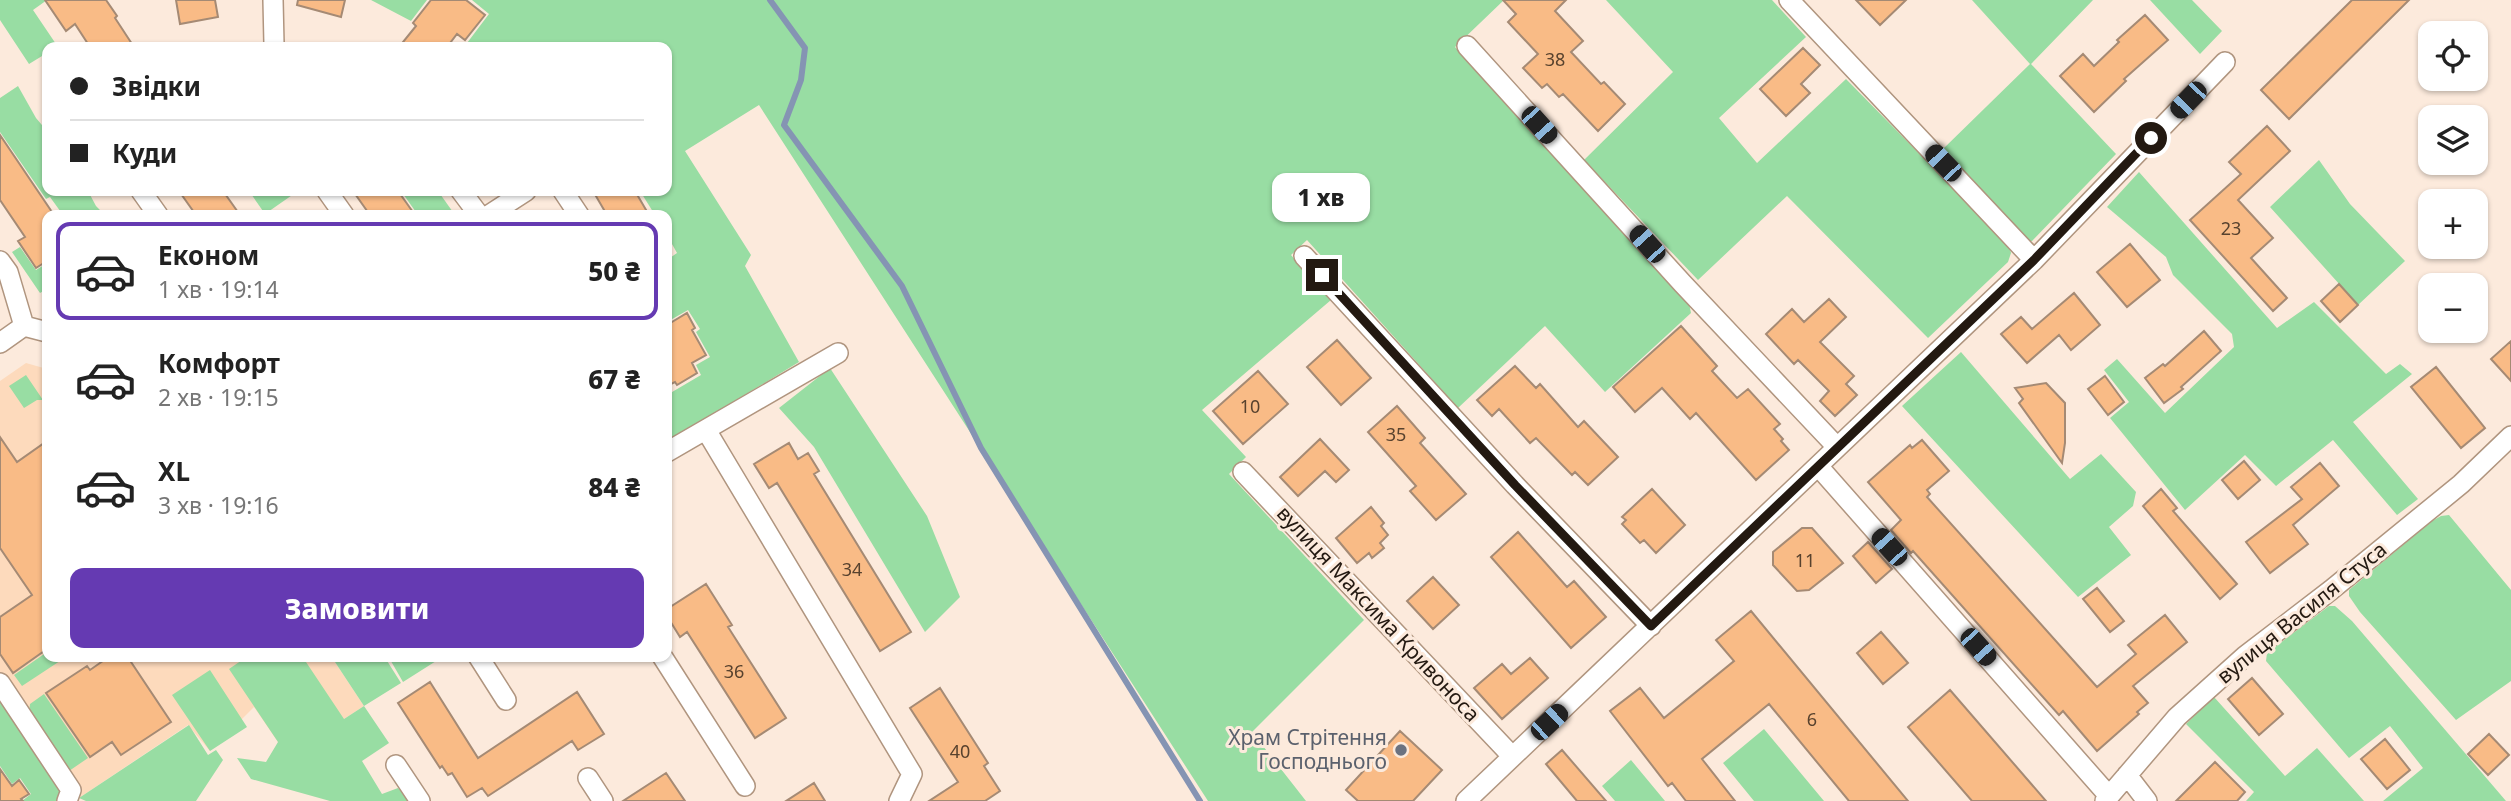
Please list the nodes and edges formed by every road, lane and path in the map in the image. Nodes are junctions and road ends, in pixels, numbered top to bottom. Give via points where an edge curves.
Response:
1 (273, 0) edge
2 (1789, 0) edge
3 (274, 42) edge
4 (1467, 46) dead end
5 (2225, 62) dead end
6 (518, 196) edge
7 (497, 210) edge
8 (1304, 256) dead end
9 (2034, 260) junction
10 (0, 261) edge
11 (24, 326) junction
12 (42, 331) edge
13 (0, 343) edge
14 (838, 354) dead end
15 (706, 430) junction
16 (2511, 436) edge
17 (1836, 447) junction
18 (672, 449) edge
19 (1818, 466) junction
20 (1243, 472) dead end
21 (1651, 626) junction
22 (482, 662) edge
23 (666, 662) edge
24 (0, 683) edge
25 (506, 700) dead end
26 (1512, 756) junction
27 (396, 765) dead end
28 (2127, 775) junction
29 (588, 778) dead end
30 (745, 786) dead end
31 (2107, 799) edge
32 (67, 801) edge
33 (420, 801) edge
34 (603, 801) edge
35 (899, 801) edge
36 (1466, 801) edge
37 (2147, 801) edge

1 - 3 street
2 - 9 street
4 - 17 street
5 - 9 street
6 - 7 street
8 - 21 street
9 - 17 street
10 - 11 street via 8,272
11 - 12 street
11 - 13 street
14 - 15 street
15 - 18 street
15 - 35 street via 912,774
16 - 28 street, вулиця Василя Стуса via 2461,484 2245,656 2176,717
17 - 19 street
19 - 21 street
19 - 31 street
20 - 26 street, вулиця Максима Кривоноса
21 - 26 street
22 - 25 street
23 - 30 street
24 - 32 street via 71,790
26 - 36 street
27 - 33 street
28 - 31 street, вулиця Василя Стуса
28 - 37 street
29 - 34 street

